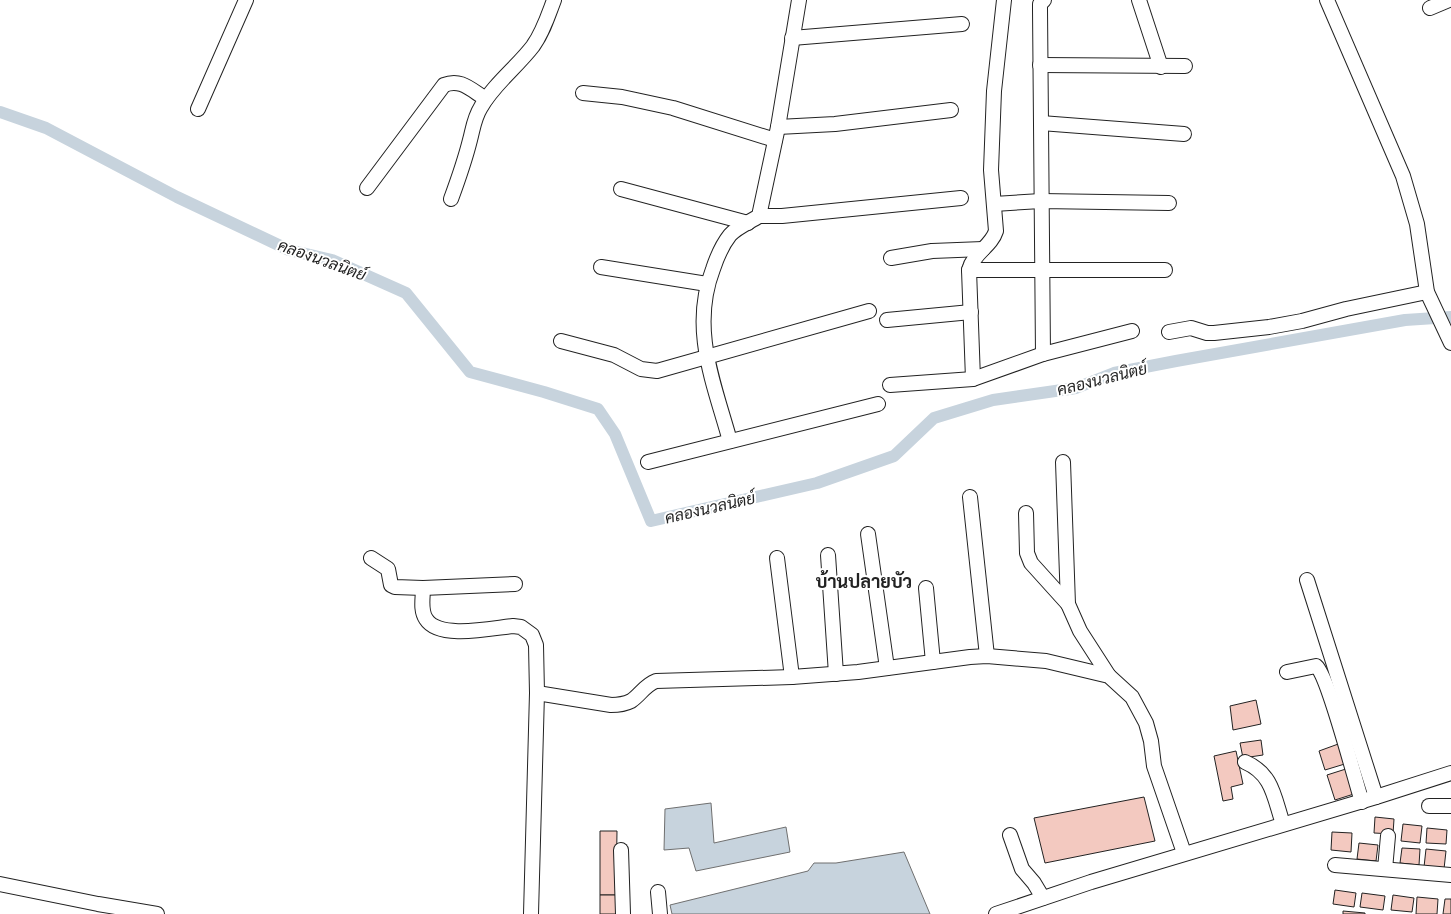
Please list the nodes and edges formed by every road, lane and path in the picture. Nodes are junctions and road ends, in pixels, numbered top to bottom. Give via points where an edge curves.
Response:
1 (246, 0) edge
2 (554, 0) edge
3 (800, 0) edge
4 (1004, 0) edge
5 (1044, 0) edge
6 (1139, 0) edge
7 (1327, 0) edge
8 (1449, 0) edge
9 (1430, 8) dead end
10 (962, 24) dead end
11 (792, 38) junction
12 (1040, 65) junction
13 (1185, 66) dead end
14 (1161, 67) junction
15 (583, 93) dead end
16 (486, 99) junction
17 (198, 109) dead end
18 (951, 110) dead end
19 (1041, 123) junction
20 (777, 133) junction
21 (1184, 134) dead end
22 (367, 188) dead end
23 (621, 189) dead end
24 (961, 198) dead end
25 (451, 200) dead end
26 (1041, 201) junction
27 (1169, 203) dead end
28 (994, 204) junction
29 (754, 220) junction
30 (983, 249) junction
31 (892, 258) dead end
32 (601, 267) dead end
33 (969, 270) junction
34 (1165, 270) dead end
35 (1042, 271) junction
36 (707, 284) junction
37 (1429, 297) junction
38 (869, 311) dead end
39 (971, 312) junction
40 (887, 320) dead end
41 (1132, 330) dead end
42 (1169, 332) dead end
43 (561, 341) dead end
44 (1451, 343) edge
45 (1043, 354) junction
46 (707, 358) junction
47 (973, 379) junction
48 (890, 385) dead end
49 (878, 404) dead end
50 (730, 441) junction
51 (648, 462) dead end
52 (1063, 462) dead end
53 (970, 497) dead end
54 (1026, 513) dead end
55 (868, 534) dead end
56 (828, 555) dead end
57 (371, 558) dead end
58 (777, 558) dead end
59 (1307, 580) dead end
60 (515, 584) dead end
61 (424, 588) junction
62 (926, 588) dead end
63 (1068, 604) junction
64 (987, 656) junction
65 (933, 662) junction
66 (887, 668) junction
67 (1287, 672) dead end
68 (836, 674) junction
69 (1109, 676) junction
70 (792, 677) junction
71 (537, 694) junction
72 (1245, 762) dead end
73 (1451, 772) edge
74 (1376, 797) junction
75 (1362, 802) junction
76 (1429, 806) dead end
77 (1451, 806) edge
78 (1283, 824) junction
79 (1010, 835) dead end
80 (1388, 836) dead end
81 (621, 850) dead end
82 (1184, 853) junction
83 (1335, 865) dead end
84 (1385, 869) junction
85 (1451, 875) edge
86 (0, 884) edge
87 (658, 892) dead end
88 (1043, 898) junction
89 (1022, 910) edge
90 (157, 914) edge
91 (531, 914) edge
92 (623, 914) edge
93 (660, 914) edge
94 (996, 914) edge

1 - 17 street
2 - 16 street via 536,42
3 - 11 street
4 - 28 street via 994,92 991,170
5 - 12 street via 1040,4
6 - 14 street
7 - 37 street via 1403,176 1417,224
8 - 9 street
10 - 11 street
11 - 20 street
12 - 14 street
12 - 19 street
13 - 14 street
15 - 20 street via 622,97
16 - 22 street via 457,82 444,85
16 - 25 street via 475,120
18 - 20 street
19 - 21 street
19 - 26 street
20 - 29 street
23 - 29 street
24 - 29 street
26 - 27 street
26 - 28 street
26 - 35 street
28 - 30 street via 996,231 994,239
29 - 36 street via 731,234 719,252
30 - 31 street via 932,251
30 - 33 street via 971,262
32 - 36 street
33 - 35 street
33 - 39 street
34 - 35 street
35 - 45 street
36 - 46 street via 702,320
37 - 42 street via 1269,327 1214,333 1191,328
37 - 44 street
38 - 46 street
39 - 40 street
39 - 47 street
41 - 45 street
43 - 46 street via 614,355 641,369 657,370
45 - 47 street
46 - 50 street
47 - 48 street
49 - 50 street
50 - 51 street
52 - 63 street
53 - 64 street
54 - 63 street via 1031,563
55 - 66 street
56 - 68 street
57 - 61 street via 388,569 391,585
58 - 70 street
59 - 74 street
60 - 61 street
61 - 71 street via 422,610 433,627 447,631 513,626 521,627 532,635 536,645
62 - 65 street
63 - 69 street via 1080,631
64 - 65 street
64 - 69 street via 1046,661
65 - 66 street
66 - 68 street
67 - 75 street via 1316,666 1322,674
68 - 70 street
69 - 82 street via 1132,697 1146,723 1154,766
70 - 71 street via 656,681 648,684 631,701 611,705
71 - 91 street
72 - 78 street via 1257,767 1265,777
73 - 74 street
74 - 75 street
75 - 78 street
76 - 77 street
78 - 82 street
79 - 88 street via 1022,869
80 - 84 street
81 - 92 street
82 - 88 street
83 - 84 street
84 - 85 street
86 - 90 street
87 - 93 street
88 - 89 street
89 - 94 street

